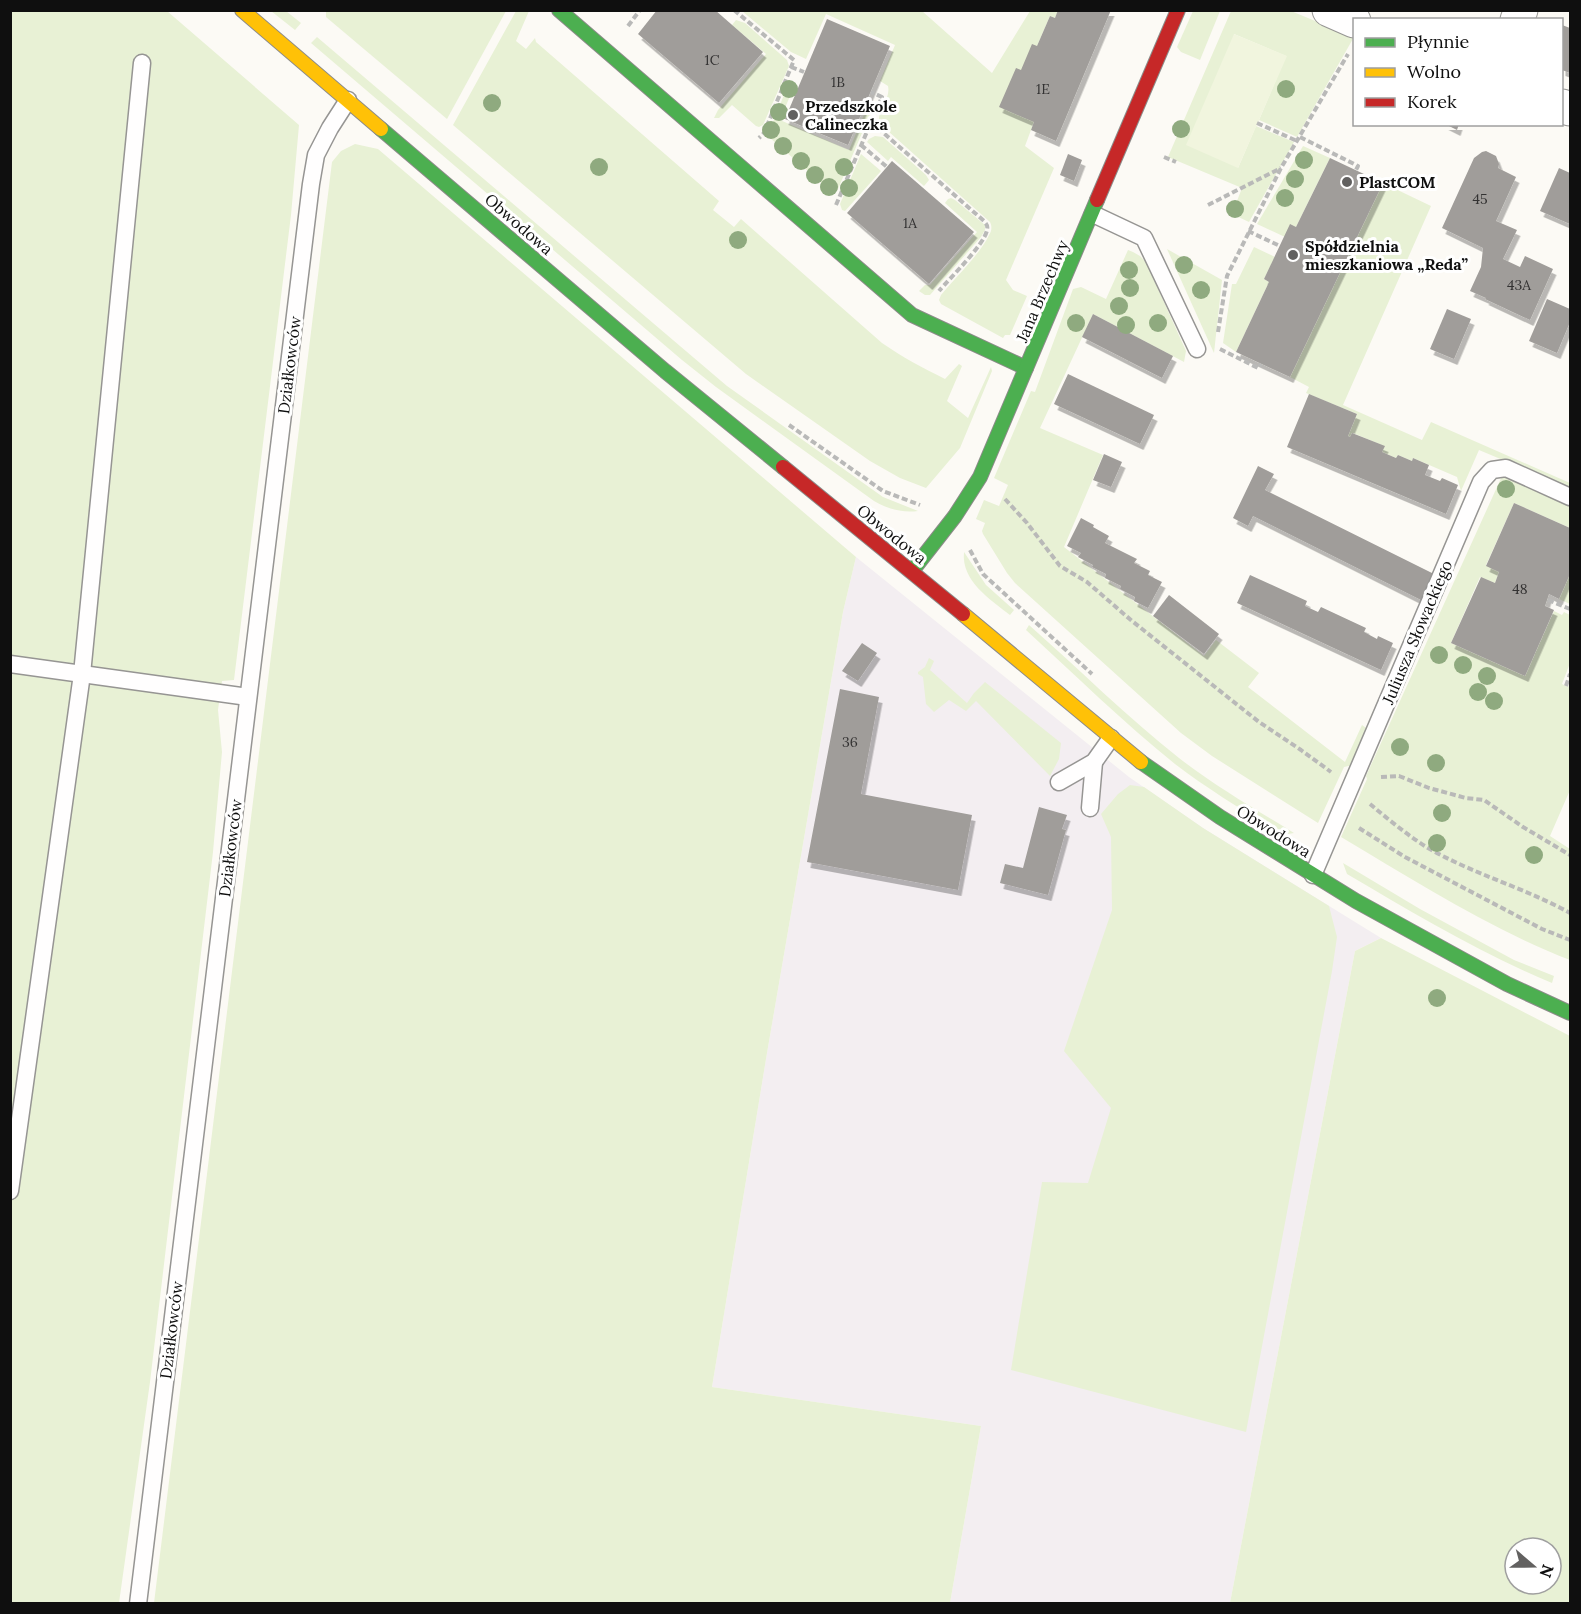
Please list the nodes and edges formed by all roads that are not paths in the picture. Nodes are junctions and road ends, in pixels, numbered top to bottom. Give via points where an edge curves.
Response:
1 (242, 10) edge
2 (559, 10) edge
3 (1178, 10) edge
4 (1329, 10) edge
5 (1352, 36) edge
6 (142, 63) dead end
7 (348, 100) junction
8 (1093, 214) junction
9 (1197, 349) dead end
10 (1026, 368) junction
11 (1570, 497) edge
12 (912, 571) junction
13 (10, 664) edge
14 (82, 674) junction
15 (248, 697) junction
16 (1111, 738) junction
17 (1094, 762) junction
18 (1059, 782) dead end
19 (1090, 808) dead end
20 (1313, 875) junction
21 (1570, 1013) edge
22 (10, 1191) edge
23 (138, 1604) edge

1 - 7 main road, Obwodowa
2 - 10 main road via 912,315
3 - 8 main road, Jana Brzechwy
4 - 5 street
6 - 14 lane
7 - 12 main road, Obwodowa via 665,371
7 - 15 lane, Działkowców via 316,155 311,184
8 - 9 lane via 1144,238
8 - 10 main road, Jana Brzechwy
10 - 12 main road, Jana Brzechwy via 980,477
11 - 20 lane, Juliusza Słowackiego via 1506,468 1492,470 1481,482
12 - 16 main road, Obwodowa
13 - 14 lane
14 - 15 lane
14 - 22 lane
15 - 23 lane, Działkowców
16 - 17 lane
16 - 20 main road, Obwodowa via 1149,769
17 - 18 lane
17 - 19 lane
20 - 21 main road, Obwodowa via 1507,984

